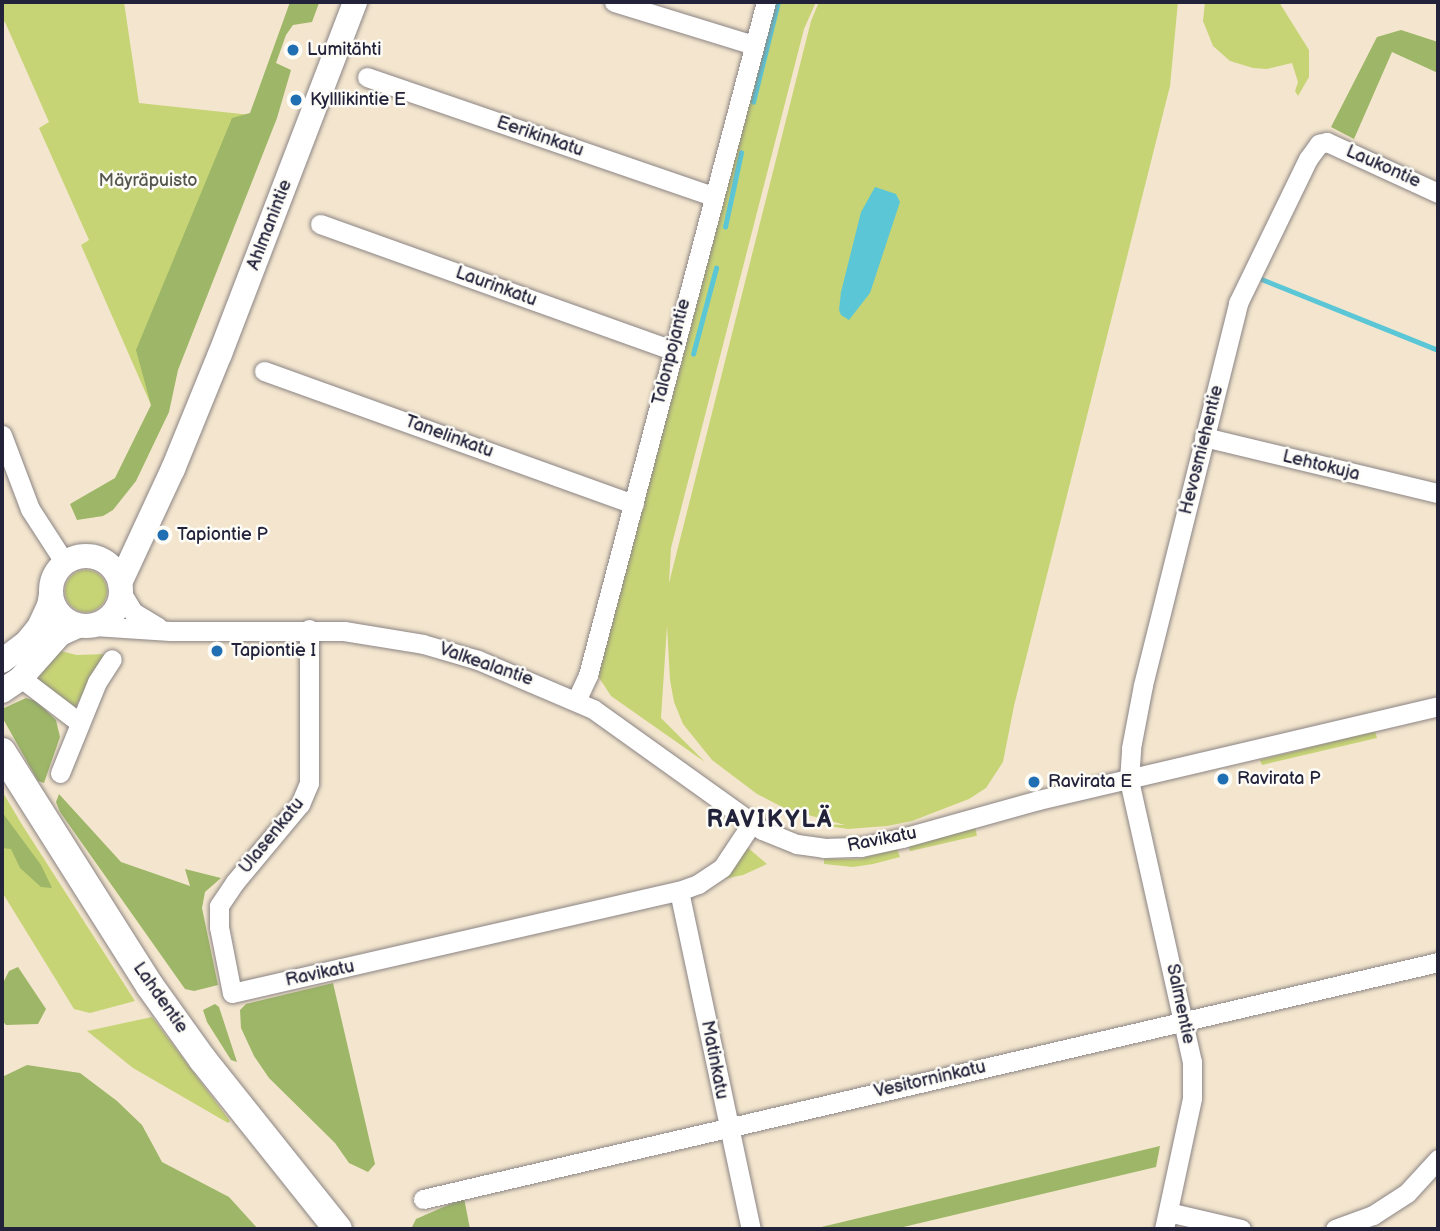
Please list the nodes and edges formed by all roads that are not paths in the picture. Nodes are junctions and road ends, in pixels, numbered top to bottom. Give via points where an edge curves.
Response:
1 (355, 2) edge
2 (614, 2) edge
3 (766, 2) edge
4 (754, 45) junction
5 (367, 77) dead end
6 (1327, 142) joint
7 (1438, 192) edge
8 (713, 196) junction
9 (320, 224) dead end
10 (672, 350) junction
11 (264, 371) dead end
12 (2, 435) edge
13 (1204, 437) junction
14 (182, 447) junction
15 (1438, 493) edge
16 (634, 504) junction
17 (96, 557) junction
18 (65, 563) junction
19 (121, 588) junction
20 (51, 595) junction
21 (86, 626) junction
22 (309, 629) junction
23 (179, 631) junction
24 (112, 659) dead end
25 (2, 661) edge
26 (11, 685) edge
27 (576, 701) junction
28 (1438, 706) edge
29 (79, 723) junction
30 (5, 758) edge
31 (60, 773) dead end
32 (1129, 780) junction
33 (752, 823) junction
34 (680, 891) junction
35 (1438, 962) edge
36 (232, 993) joint
37 (1184, 1022) junction
38 (727, 1126) junction
39 (1438, 1159) edge
40 (422, 1199) dead end
41 (1166, 1221) edge
42 (338, 1229) edge
43 (751, 1229) edge
44 (1241, 1229) edge
45 (1335, 1229) edge

1 - 14 main road, Ahlmanintie
2 - 4 street
3 - 4 street, Talonpojantie
4 - 8 street, Talonpojantie
5 - 8 street, Eerikinkatu
6 - 7 street, Laukontie
6 - 13 street, Hevosmiehentie via 1308,159 1238,303
8 - 10 street, Talonpojantie
9 - 10 street, Laurinkatu
10 - 16 street, Talonpojantie
11 - 16 street, Tanelinkatu
12 - 18 street via 30,509
13 - 15 street, Lehtokuja
13 - 32 street, Hevosmiehentie via 1143,685 1130,748
14 - 17 main road, Ahlmanintie via 127,536 111,552
14 - 19 main road, Ahlmanintie
16 - 27 street, Talonpojantie via 588,675
17 - 18 main road via 82,556
17 - 19 main road via 108,564
18 - 20 main road via 57,572
19 - 21 main road via 112,615
19 - 23 street, Valkealantie via 128,608 144,621
20 - 21 main road via 59,614
20 - 25 main road via 39,627
21 - 23 street, Valkealantie
21 - 26 main road via 60,634
22 - 23 street, Valkealantie
22 - 27 street, Valkealantie via 423,644 510,671
22 - 36 street, Ulasenkatu via 309,783 300,804 219,906
24 - 29 street
26 - 29 street
27 - 33 street, Valkealantie via 616,724
28 - 32 street, Ravikatu
29 - 31 street
30 - 42 highway, Lahdentie via 150,986
32 - 33 street, Ravikatu via 861,847 797,844
32 - 37 street, Salmentie
33 - 34 street, Ravikatu via 722,868
34 - 36 street, Ravikatu
34 - 38 street, Matinkatu
35 - 37 street, Vesitorninkatu
37 - 38 street, Vesitorninkatu
37 - 41 street, Salmentie via 1193,1084
38 - 40 street, Vesitorninkatu
38 - 43 street, Matinkatu
39 - 45 street via 1407,1194 1373,1215
41 - 44 street

